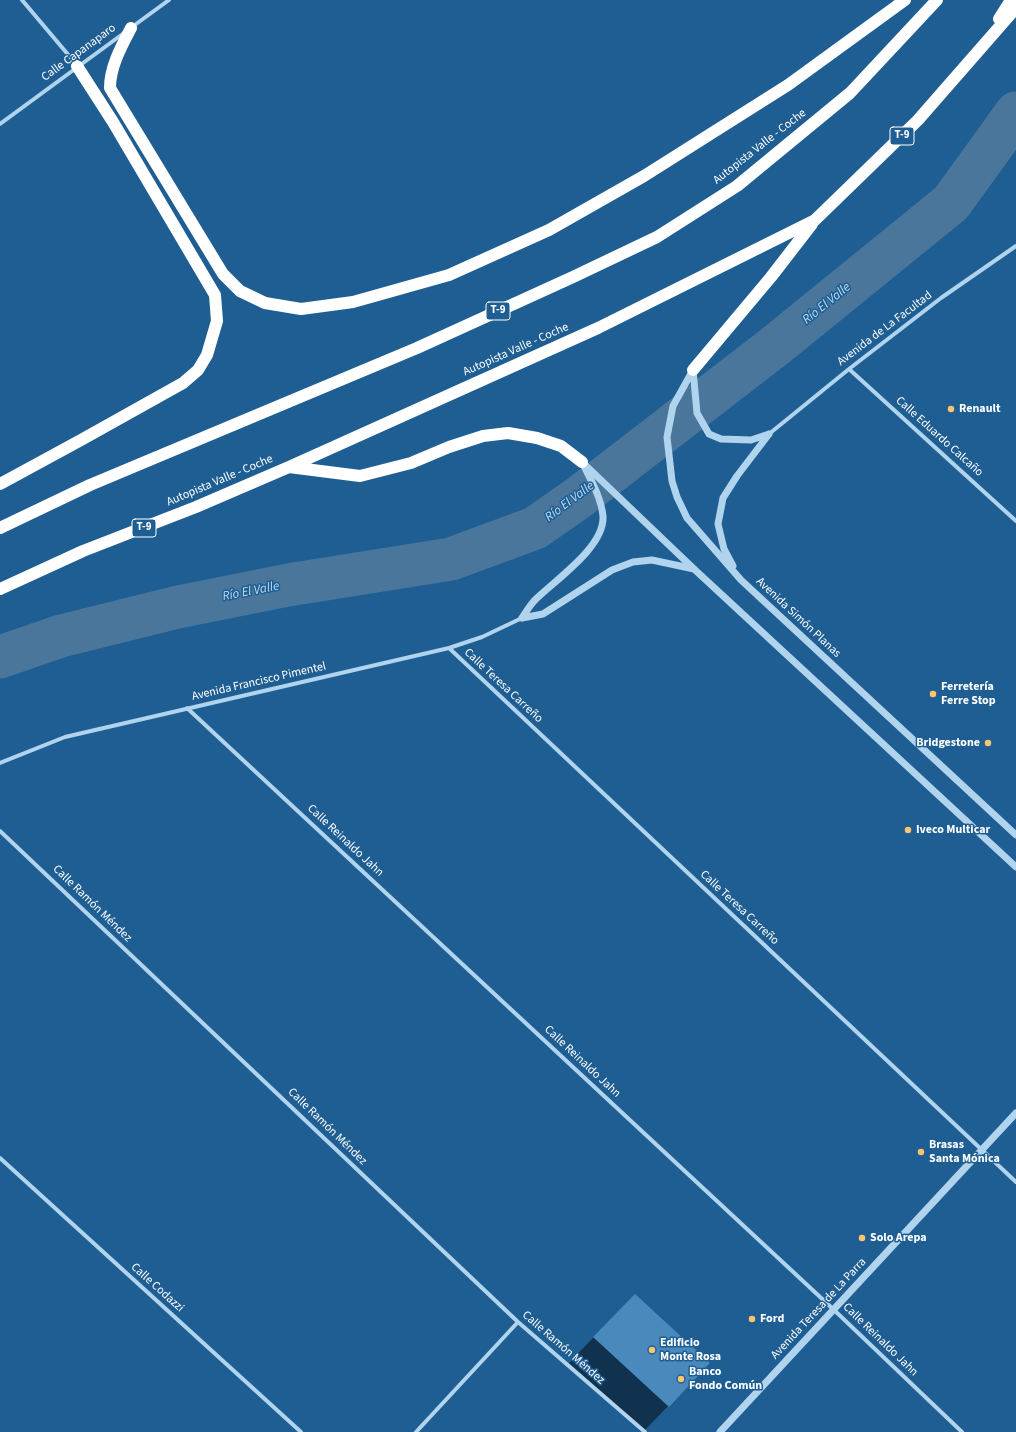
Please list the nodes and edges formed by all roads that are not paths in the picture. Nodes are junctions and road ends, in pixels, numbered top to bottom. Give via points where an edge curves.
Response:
1 (22, 0) edge
2 (169, 0) edge
3 (905, 0) edge
4 (937, 0) edge
5 (1011, 0) edge
6 (1016, 8) edge
7 (131, 28) junction
8 (983, 45) junction
9 (77, 66) junction
10 (0, 124) edge
11 (815, 220) junction
12 (1016, 246) edge
13 (849, 369) junction
14 (693, 370) junction
15 (769, 434) junction
16 (582, 462) junction
17 (289, 467) junction
18 (0, 484) edge
19 (1016, 521) edge
20 (0, 528) edge
21 (694, 569) junction
22 (741, 580) junction
23 (0, 589) edge
24 (522, 618) junction
25 (449, 648) junction
26 (187, 708) junction
27 (0, 763) edge
28 (0, 831) edge
29 (1016, 835) edge
30 (1016, 867) edge
31 (1016, 1113) edge
32 (982, 1151) junction
33 (0, 1158) edge
34 (1016, 1182) edge
35 (833, 1309) junction
36 (518, 1322) junction
37 (301, 1432) edge
38 (416, 1432) edge
39 (645, 1432) edge
40 (720, 1432) edge
41 (962, 1432) edge

1 - 9 street
2 - 7 street, Calle Capanaparo
3 - 7 highway via 788,85 644,176 549,230 449,275 353,302 301,309 265,303 240,291 223,274 114,95 110,88 110,77
4 - 20 highway, Autopista Valle - Coche / T-9 via 850,93 737,186 656,237 573,278 90,485
5 - 8 highway, Autopista Valle - Coche / T-9
6 - 8 highway, Autopista Valle - Coche / T-9
7 - 9 street, Calle Capanaparo
8 - 11 highway, Autopista Valle - Coche / T-9 via 918,120
9 - 10 street, Calle Capanaparo
9 - 18 highway via 215,295 217,322 207,355 198,370 183,383
11 - 14 highway, T-9 via 771,278
11 - 17 highway, Autopista Valle - Coche / T-9 via 598,328
12 - 13 street, Avenida de La Facultad via 941,298
13 - 15 street, Avenida de La Facultad
13 - 19 street, Calle Eduardo Calcaño
14 - 15 street via 696,413 709,434 721,439 751,440
14 - 22 street, Avenida Simón Planas via 673,406 668,437 672,481 677,498 688,518
15 - 22 street via 736,476 723,498 718,524 724,549
16 - 17 highway via 561,446 537,438 508,433 483,436 410,463 360,476
16 - 21 street
16 - 24 street via 600,503 603,516 600,532 582,556 533,601
17 - 23 highway, Autopista Valle - Coche / T-9 via 83,551
21 - 24 street via 652,560 633,562 612,570 543,614
21 - 30 street
22 - 29 street, Avenida Simón Planas
24 - 25 street, Avenida Francisco Pimentel via 482,637
25 - 26 street, Avenida Francisco Pimentel
25 - 32 street, Calle Teresa Carreño
26 - 27 street, Avenida Francisco Pimentel via 65,737
26 - 35 street, Calle Reinaldo Jahn
28 - 36 street, Calle Ramón Méndez
31 - 32 street, Avenida Teresa de La Parra
32 - 34 street, Calle Teresa Carreño
32 - 35 street, Avenida Teresa de La Parra
33 - 37 street, Calle Codazzi
35 - 40 street, Avenida Teresa de La Parra
35 - 41 street, Calle Reinaldo Jahn
36 - 38 street
36 - 39 street, Calle Ramón Méndez

